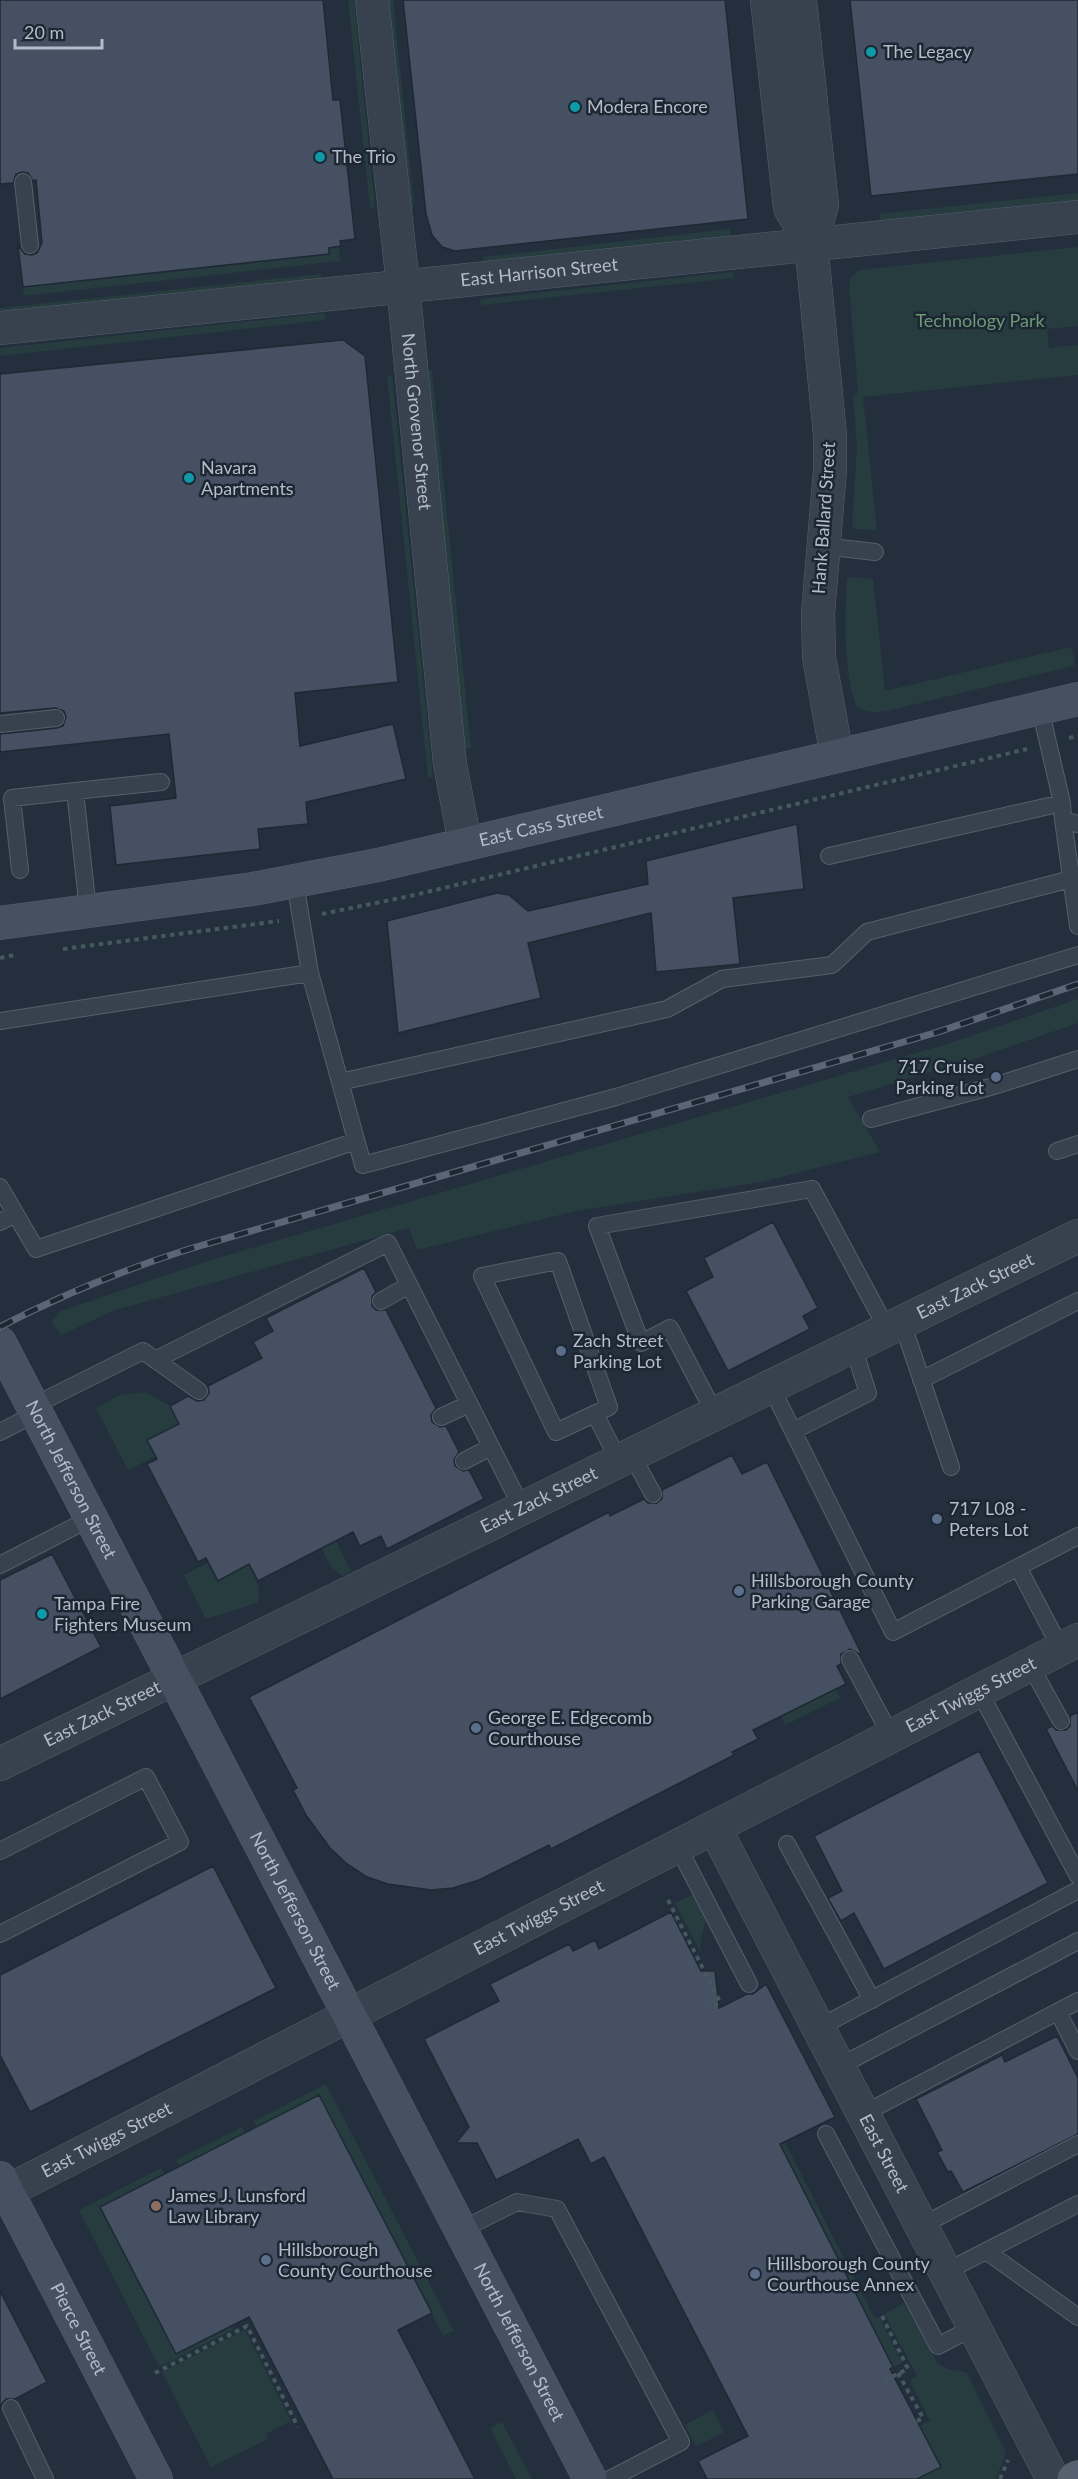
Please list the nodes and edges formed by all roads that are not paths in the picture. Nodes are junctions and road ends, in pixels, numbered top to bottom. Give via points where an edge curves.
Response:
1 (372, 0) edge
2 (767, 0) edge
3 (800, 0) edge
4 (23, 182) dead end
5 (1078, 217) edge
6 (811, 243) junction
7 (30, 245) dead end
8 (403, 285) junction
9 (0, 328) edge
10 (823, 546) junction
11 (875, 552) dead end
12 (1078, 699) edge
13 (1040, 708) junction
14 (56, 718) dead end
15 (0, 724) edge
16 (837, 756) junction
17 (161, 782) dead end
18 (75, 791) junction
19 (1068, 816) edge
20 (465, 843) junction
21 (829, 856) dead end
22 (20, 870) dead end
23 (1071, 879) junction
24 (295, 882) junction
25 (88, 910) junction
26 (0, 923) edge
27 (1078, 926) edge
28 (1078, 955) edge
29 (310, 973) junction
30 (0, 1021) edge
31 (1078, 1059) edge
32 (340, 1082) junction
33 (871, 1119) dead end
34 (356, 1141) junction
35 (1078, 1143) edge
36 (1057, 1151) dead end
37 (0, 1187) edge
38 (15, 1214) junction
39 (0, 1222) edge
40 (1078, 1236) edge
41 (409, 1285) junction
42 (381, 1301) dead end
43 (1078, 1301) edge
44 (894, 1326) junction
45 (853, 1346) junction
46 (2, 1353) edge
47 (155, 1359) junction
48 (921, 1380) junction
49 (771, 1387) junction
50 (199, 1391) dead end
51 (469, 1404) junction
52 (35, 1410) junction
53 (595, 1414) junction
54 (715, 1414) junction
55 (441, 1417) dead end
56 (793, 1431) junction
57 (0, 1432) edge
58 (491, 1447) junction
59 (625, 1458) junction
60 (464, 1461) dead end
61 (951, 1467) dead end
62 (653, 1494) dead end
63 (522, 1509) junction
64 (91, 1518) junction
65 (1076, 1541) edge
66 (0, 1565) edge
67 (1018, 1567) junction
68 (1069, 1645) edge
69 (850, 1659) dead end
70 (1030, 1665) junction
71 (174, 1678) junction
72 (979, 1690) junction
73 (1061, 1721) dead end
74 (891, 1736) junction
75 (0, 1764) edge
76 (714, 1827) junction
77 (788, 1844) dead end
78 (677, 1845) junction
79 (0, 1851) edge
80 (1078, 1876) edge
81 (1078, 1890) edge
82 (0, 1934) edge
83 (1078, 1941) edge
84 (749, 1984) dead end
85 (872, 2000) junction
86 (1078, 2001) edge
87 (1058, 2012) junction
88 (349, 2014) junction
89 (818, 2028) junction
90 (1078, 2051) edge
91 (838, 2067) junction
92 (863, 2114) junction
93 (826, 2134) dead end
94 (1078, 2144) edge
95 (2, 2188) edge
96 (1078, 2204) edge
97 (921, 2226) junction
98 (460, 2230) junction
99 (986, 2251) junction
100 (945, 2272) junction
101 (1078, 2317) edge
102 (974, 2327) junction
103 (10, 2408) dead end
104 (1078, 2477) edge
105 (45, 2479) edge
106 (156, 2479) edge
107 (590, 2479) edge
108 (610, 2479) edge
109 (1053, 2479) edge
110 (1074, 2479) edge

1 - 8 street, North Grovenor Street
2 - 6 street, Hank Ballard Street via 790,208
3 - 6 street, Hank Ballard Street via 822,205
4 - 7 lane
5 - 6 street, East Harrison Street
6 - 8 street, East Harrison Street
6 - 10 street, Hank Ballard Street via 830,435
8 - 9 street, East Harrison Street
8 - 20 street, North Grovenor Street via 450,764
10 - 11 lane
10 - 16 street, Hank Ballard Street via 819,657
12 - 13 main road, East Cass Street
13 - 16 main road, East Cass Street
13 - 19 lane
14 - 15 lane
16 - 20 main road, East Cass Street
17 - 18 lane
18 - 22 lane via 12,798
18 - 25 lane
19 - 21 lane
19 - 23 lane
20 - 24 main road, East Cass Street
23 - 27 lane
23 - 32 lane via 867,932 832,965 722,979 667,1009
24 - 25 main road, East Cass Street
24 - 29 lane
25 - 26 main road, East Cass Street
28 - 34 lane via 616,1097 363,1165
29 - 30 lane
29 - 32 lane
31 - 33 lane
32 - 34 lane
34 - 38 lane via 36,1249
35 - 36 lane
37 - 38 lane
38 - 39 lane
40 - 44 street, East Zack Street
41 - 42 lane
41 - 47 lane via 388,1243
41 - 51 lane
43 - 48 lane
44 - 45 street, East Zack Street
44 - 48 lane
44 - 54 lane via 812,1189 597,1227 641,1343 670,1328
45 - 49 street, East Zack Street
45 - 56 lane via 868,1393
46 - 52 main road, North Jefferson Street
47 - 50 lane
47 - 52 lane via 143,1351
48 - 61 lane
49 - 54 street, East Zack Street
49 - 56 lane
51 - 55 lane
51 - 58 lane
52 - 57 lane
52 - 64 main road, North Jefferson Street
53 - 53 lane via 609,1407 558,1261 482,1276 556,1432
53 - 59 lane
54 - 59 street, East Zack Street
56 - 67 lane via 893,1632
58 - 60 lane
58 - 63 lane
59 - 62 lane
59 - 63 street, East Zack Street
63 - 71 street, East Zack Street
64 - 66 lane
64 - 71 main road, North Jefferson Street
65 - 67 lane
67 - 68 lane
68 - 70 street, East Twiggs Street
69 - 74 lane
70 - 72 street, East Twiggs Street
70 - 73 lane
71 - 75 street, East Zack Street
71 - 88 main road, North Jefferson Street
72 - 74 street, East Twiggs Street
72 - 80 lane
74 - 76 street, East Twiggs Street
76 - 78 street, East Twiggs Street
76 - 89 street, East Street
77 - 85 lane
78 - 84 lane
78 - 88 street, East Twiggs Street
79 - 82 lane via 146,1777 180,1842
81 - 85 lane
83 - 91 lane
85 - 89 lane
86 - 87 lane
87 - 90 lane
87 - 92 lane
88 - 95 street, East Twiggs Street
88 - 98 main road, North Jefferson Street
89 - 91 street, East Street
91 - 92 street, East Street
92 - 97 street, East Street
93 - 102 lane via 938,2346
94 - 97 lane
95 - 106 main road, Pierce Street
96 - 99 lane
97 - 100 street, East Street
98 - 107 main road, North Jefferson Street
98 - 108 lane via 517,2202 557,2209 681,2442
99 - 100 lane
99 - 101 lane
100 - 102 street, East Street
102 - 109 street, East Street
103 - 105 lane
104 - 110 main road

